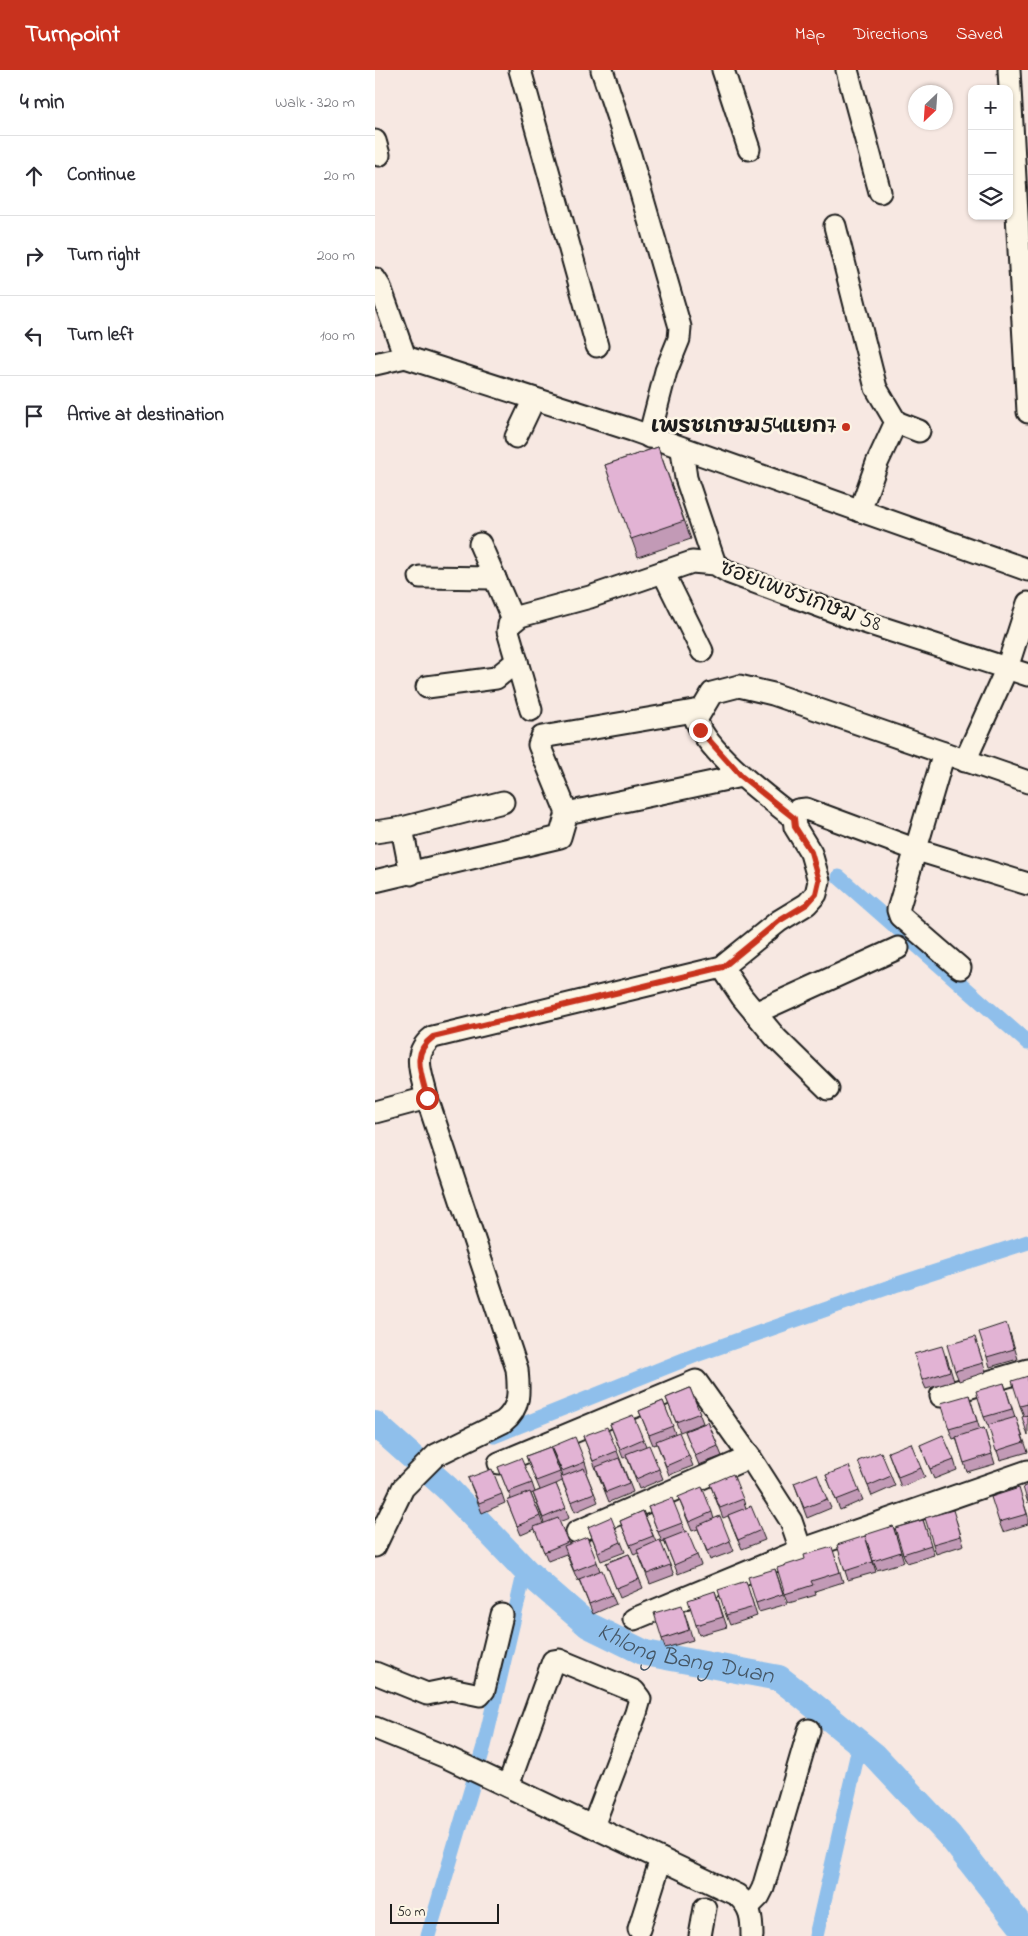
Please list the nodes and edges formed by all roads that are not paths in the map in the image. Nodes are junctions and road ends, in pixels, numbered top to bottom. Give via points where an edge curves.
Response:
1 (520, 70) edge
2 (602, 70) edge
3 (723, 70) edge
4 (847, 70) edge
5 (1009, 70) edge
6 (749, 149) dead end
7 (880, 192) dead end
8 (835, 226) dead end
9 (375, 279) edge
10 (597, 346) dead end
11 (405, 357) junction
12 (375, 364) edge
13 (534, 399) junction
14 (1028, 412) edge
15 (896, 422) junction
16 (919, 431) dead end
17 (516, 437) dead end
18 (649, 437) junction
19 (682, 450) junction
20 (860, 511) junction
21 (480, 544) dead end
22 (715, 564) junction
23 (1028, 570) edge
24 (663, 572) junction
25 (419, 577) dead end
26 (495, 578) junction
27 (1028, 603) edge
28 (513, 620) junction
29 (702, 651) dead end
30 (517, 661) junction
31 (1007, 668) junction
32 (1028, 675) edge
33 (427, 687) dead end
34 (531, 710) dead end
35 (701, 710) junction
36 (944, 753) junction
37 (965, 761) junction
38 (741, 776) junction
39 (1028, 782) edge
40 (503, 802) dead end
41 (567, 813) junction
42 (794, 818) junction
43 (401, 828) junction
44 (375, 832) edge
45 (914, 849) junction
46 (411, 874) junction
47 (375, 880) edge
48 (1028, 884) edge
49 (898, 948) dead end
50 (723, 967) junction
51 (960, 968) dead end
52 (755, 1013) junction
53 (828, 1089) dead end
54 (427, 1098) junction
55 (375, 1112) edge
56 (1028, 1370) edge
57 (941, 1396) dead end
58 (750, 1456) junction
59 (499, 1463) dead end
60 (1028, 1471) edge
61 (577, 1532) dead end
62 (375, 1546) edge
63 (801, 1550) junction
64 (502, 1615) dead end
65 (635, 1620) dead end
66 (375, 1673) edge
67 (375, 1728) edge
68 (809, 1730) dead end
69 (499, 1781) junction
70 (593, 1826) junction
71 (661, 1859) junction
72 (748, 1907) junction
73 (705, 1908) dead end
74 (639, 1929) dead end
75 (700, 1936) edge
76 (752, 1936) edge

1 - 10 street
2 - 18 street via 681,327 665,371
3 - 6 street
4 - 7 street
5 - 14 street
8 - 15 street via 876,388
9 - 11 street
11 - 12 street
11 - 13 street
13 - 17 street
13 - 18 street
15 - 16 street
15 - 20 street
18 - 19 street
19 - 20 street
19 - 22 street via 686,478
20 - 23 street
21 - 26 street
22 - 24 street, ซอยเพชรเกษม 58 via 692,562
22 - 31 street, ซอยเพชรเกษม 58 via 730,573 852,618
24 - 28 street, ซอยเพชรเกษม 58
24 - 29 street
25 - 26 street
26 - 28 street
27 - 31 street
28 - 30 street via 508,631
30 - 33 street via 496,678
30 - 34 street
31 - 32 street, ซอยเพชรเกษม 58
31 - 37 street
35 - 36 street via 712,693 739,686 773,694
35 - 38 street via 696,720 700,730
35 - 41 street via 542,736 539,745
36 - 37 street
36 - 45 street
37 - 39 street
38 - 41 street
38 - 42 street
40 - 43 street
41 - 46 street via 562,833 556,840
42 - 45 street via 799,810 806,809
42 - 50 street via 795,827 811,852 819,881 816,894
43 - 44 street
43 - 46 street
45 - 48 street
45 - 51 street via 898,910 900,916
46 - 47 street
49 - 52 street
50 - 52 street
50 - 54 street via 433,1037 423,1044 418,1057
52 - 53 street
54 - 55 street
54 - 62 street via 517,1368 519,1391 511,1416 436,1455 403,1488
56 - 57 street
58 - 59 street via 696,1381
58 - 61 street
58 - 63 street via 791,1521
60 - 63 street
63 - 65 street
64 - 66 street via 484,1690 480,1695 451,1689 427,1694
67 - 69 street
68 - 72 street via 763,1888
69 - 70 street
69 - 70 street via 553,1660 634,1691 640,1699 636,1713
70 - 71 street
71 - 72 street via 737,1895
71 - 74 street
72 - 76 street
73 - 75 street

